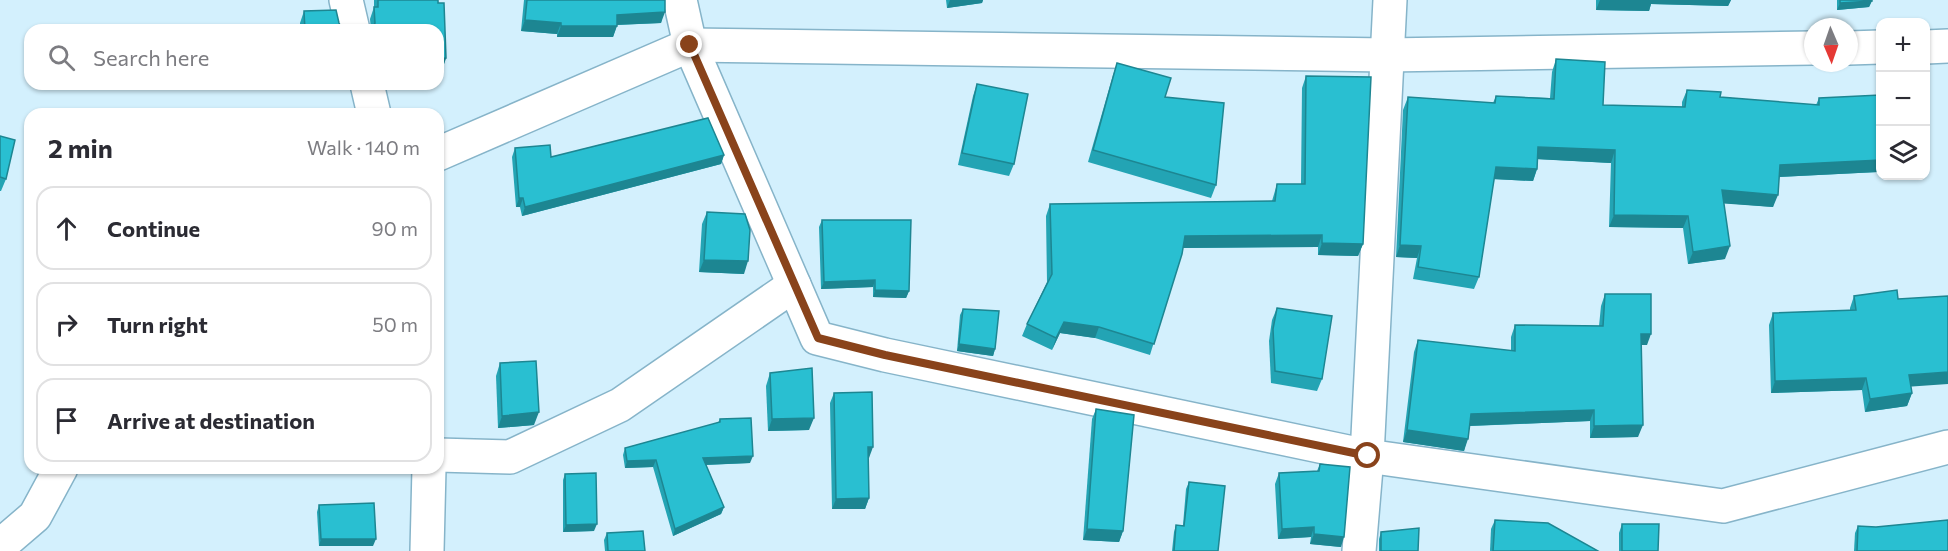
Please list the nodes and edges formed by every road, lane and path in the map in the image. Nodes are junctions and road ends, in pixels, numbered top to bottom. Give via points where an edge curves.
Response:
1 (346, 0) edge
2 (680, 0) edge
3 (1390, 0) edge
4 (352, 24) edge
5 (690, 45) junction
6 (1948, 46) edge
7 (1876, 47) edge
8 (1930, 47) edge
9 (1804, 48) edge
10 (1858, 48) edge
11 (1387, 55) junction
12 (368, 90) edge
13 (373, 108) edge
14 (444, 151) edge
15 (794, 285) junction
16 (1948, 447) edge
17 (444, 455) edge
18 (1368, 456) junction
19 (58, 474) edge
20 (429, 474) edge
21 (0, 546) edge
22 (427, 551) edge
23 (1359, 551) edge

1 - 4 street
2 - 5 street
3 - 11 street
5 - 11 street
5 - 14 street
5 - 15 street
6 - 8 street
7 - 10 street
9 - 11 street
11 - 18 street
12 - 13 street
15 - 17 street via 620,405 510,457
15 - 18 street via 818,338
16 - 18 street via 1723,506
18 - 23 street
19 - 21 street via 35,516
20 - 22 street

